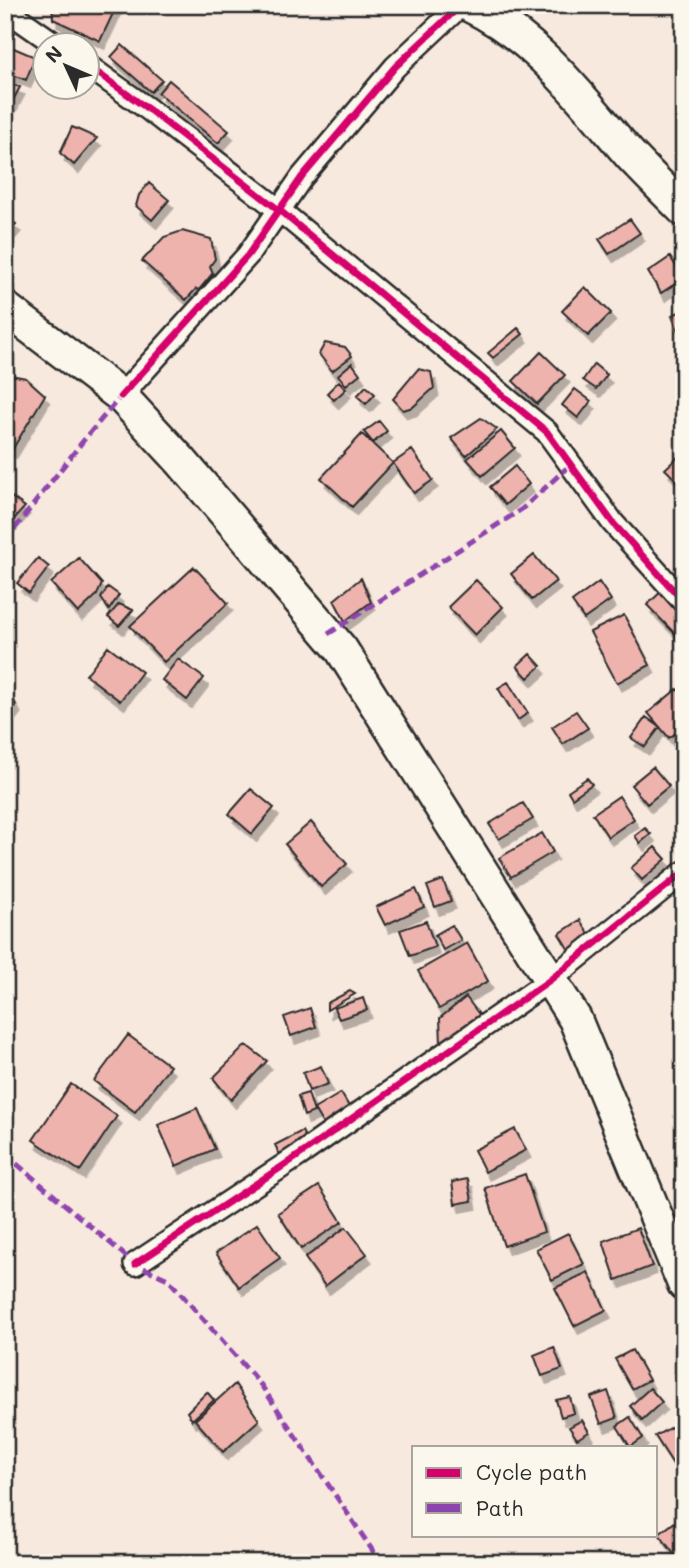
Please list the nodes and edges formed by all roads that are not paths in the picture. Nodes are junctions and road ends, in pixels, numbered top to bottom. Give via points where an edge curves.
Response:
1 (461, 5) edge
2 (469, 5) edge
3 (5, 9) edge
4 (38, 32) edge
5 (102, 76) edge
6 (279, 210) junction
7 (684, 210) edge
8 (5, 308) edge
9 (121, 396) junction
10 (684, 602) edge
11 (684, 872) edge
12 (550, 980) junction
13 (135, 1264) dead end
14 (684, 1284) edge

1 - 6 street via 395,67
2 - 7 main road via 498,21 554,66
3 - 4 street
5 - 6 street
6 - 9 street via 248,255
6 - 10 street via 547,432 613,523
8 - 9 main road
9 - 12 main road via 341,649
11 - 12 street
12 - 13 street
12 - 14 main road via 575,1019

